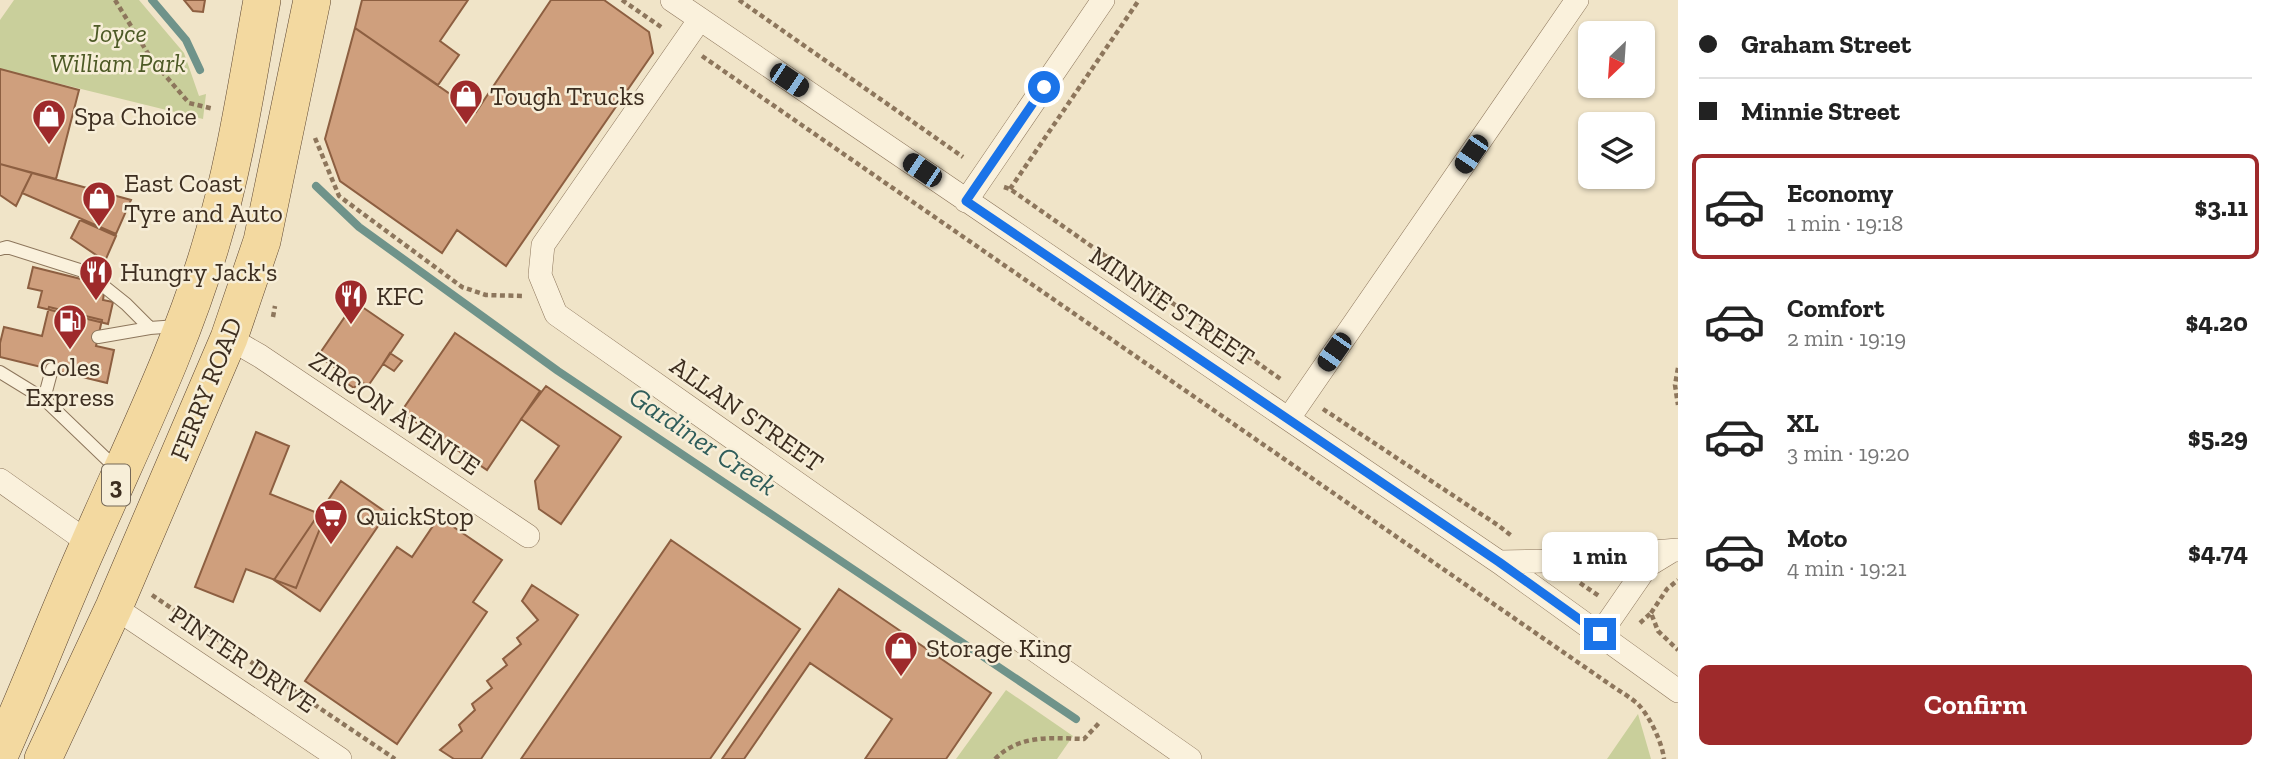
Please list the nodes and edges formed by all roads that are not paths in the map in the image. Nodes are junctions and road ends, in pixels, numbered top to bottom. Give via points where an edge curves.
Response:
1 (262, 0) edge
2 (312, 0) edge
3 (672, 0) edge
4 (1103, 0) edge
5 (1577, 0) edge
6 (700, 19) junction
7 (966, 201) junction
8 (0, 249) edge
9 (166, 327) junction
10 (98, 337) dead end
11 (229, 338) junction
12 (52, 369) dead end
13 (0, 372) edge
14 (44, 399) junction
15 (1289, 418) junction
16 (121, 474) junction
17 (0, 480) edge
18 (528, 536) dead end
19 (89, 543) junction
20 (1677, 550) edge
21 (1499, 562) junction
22 (114, 607) junction
23 (1600, 634) junction
24 (1639, 663) junction
25 (1678, 691) edge
26 (1678, 710) edge
27 (0, 754) edge
28 (43, 759) edge
29 (340, 759) edge
30 (1190, 759) edge

1 - 9 main road, FERRY ROAD / 3 via 220,110 221,211 211,247
2 - 11 main road, FERRY ROAD / 3 via 262,241
3 - 6 street, MINNIE STREET
4 - 7 street
5 - 15 street
6 - 7 street, MINNIE STREET
6 - 30 street, ALLAN STREET via 543,245 540,275 556,314
7 - 15 street, MINNIE STREET
8 - 9 lane via 7,247 86,272
9 - 10 lane
9 - 16 main road, FERRY ROAD / 3
11 - 18 street, ZIRCON AVENUE
11 - 22 main road, FERRY ROAD / 3
12 - 14 lane
13 - 14 lane
14 - 16 lane
15 - 21 street, MINNIE STREET
16 - 19 main road, FERRY ROAD / 3
17 - 19 street
19 - 27 main road, FERRY ROAD / 3
20 - 21 street
20 - 23 street via 1647,566
21 - 23 street, MINNIE STREET
22 - 28 main road, FERRY ROAD / 3
22 - 29 street, PINTER DRIVE
23 - 24 street, MINNIE STREET
24 - 25 street, MINNIE STREET
24 - 26 street, MINNIE STREET

